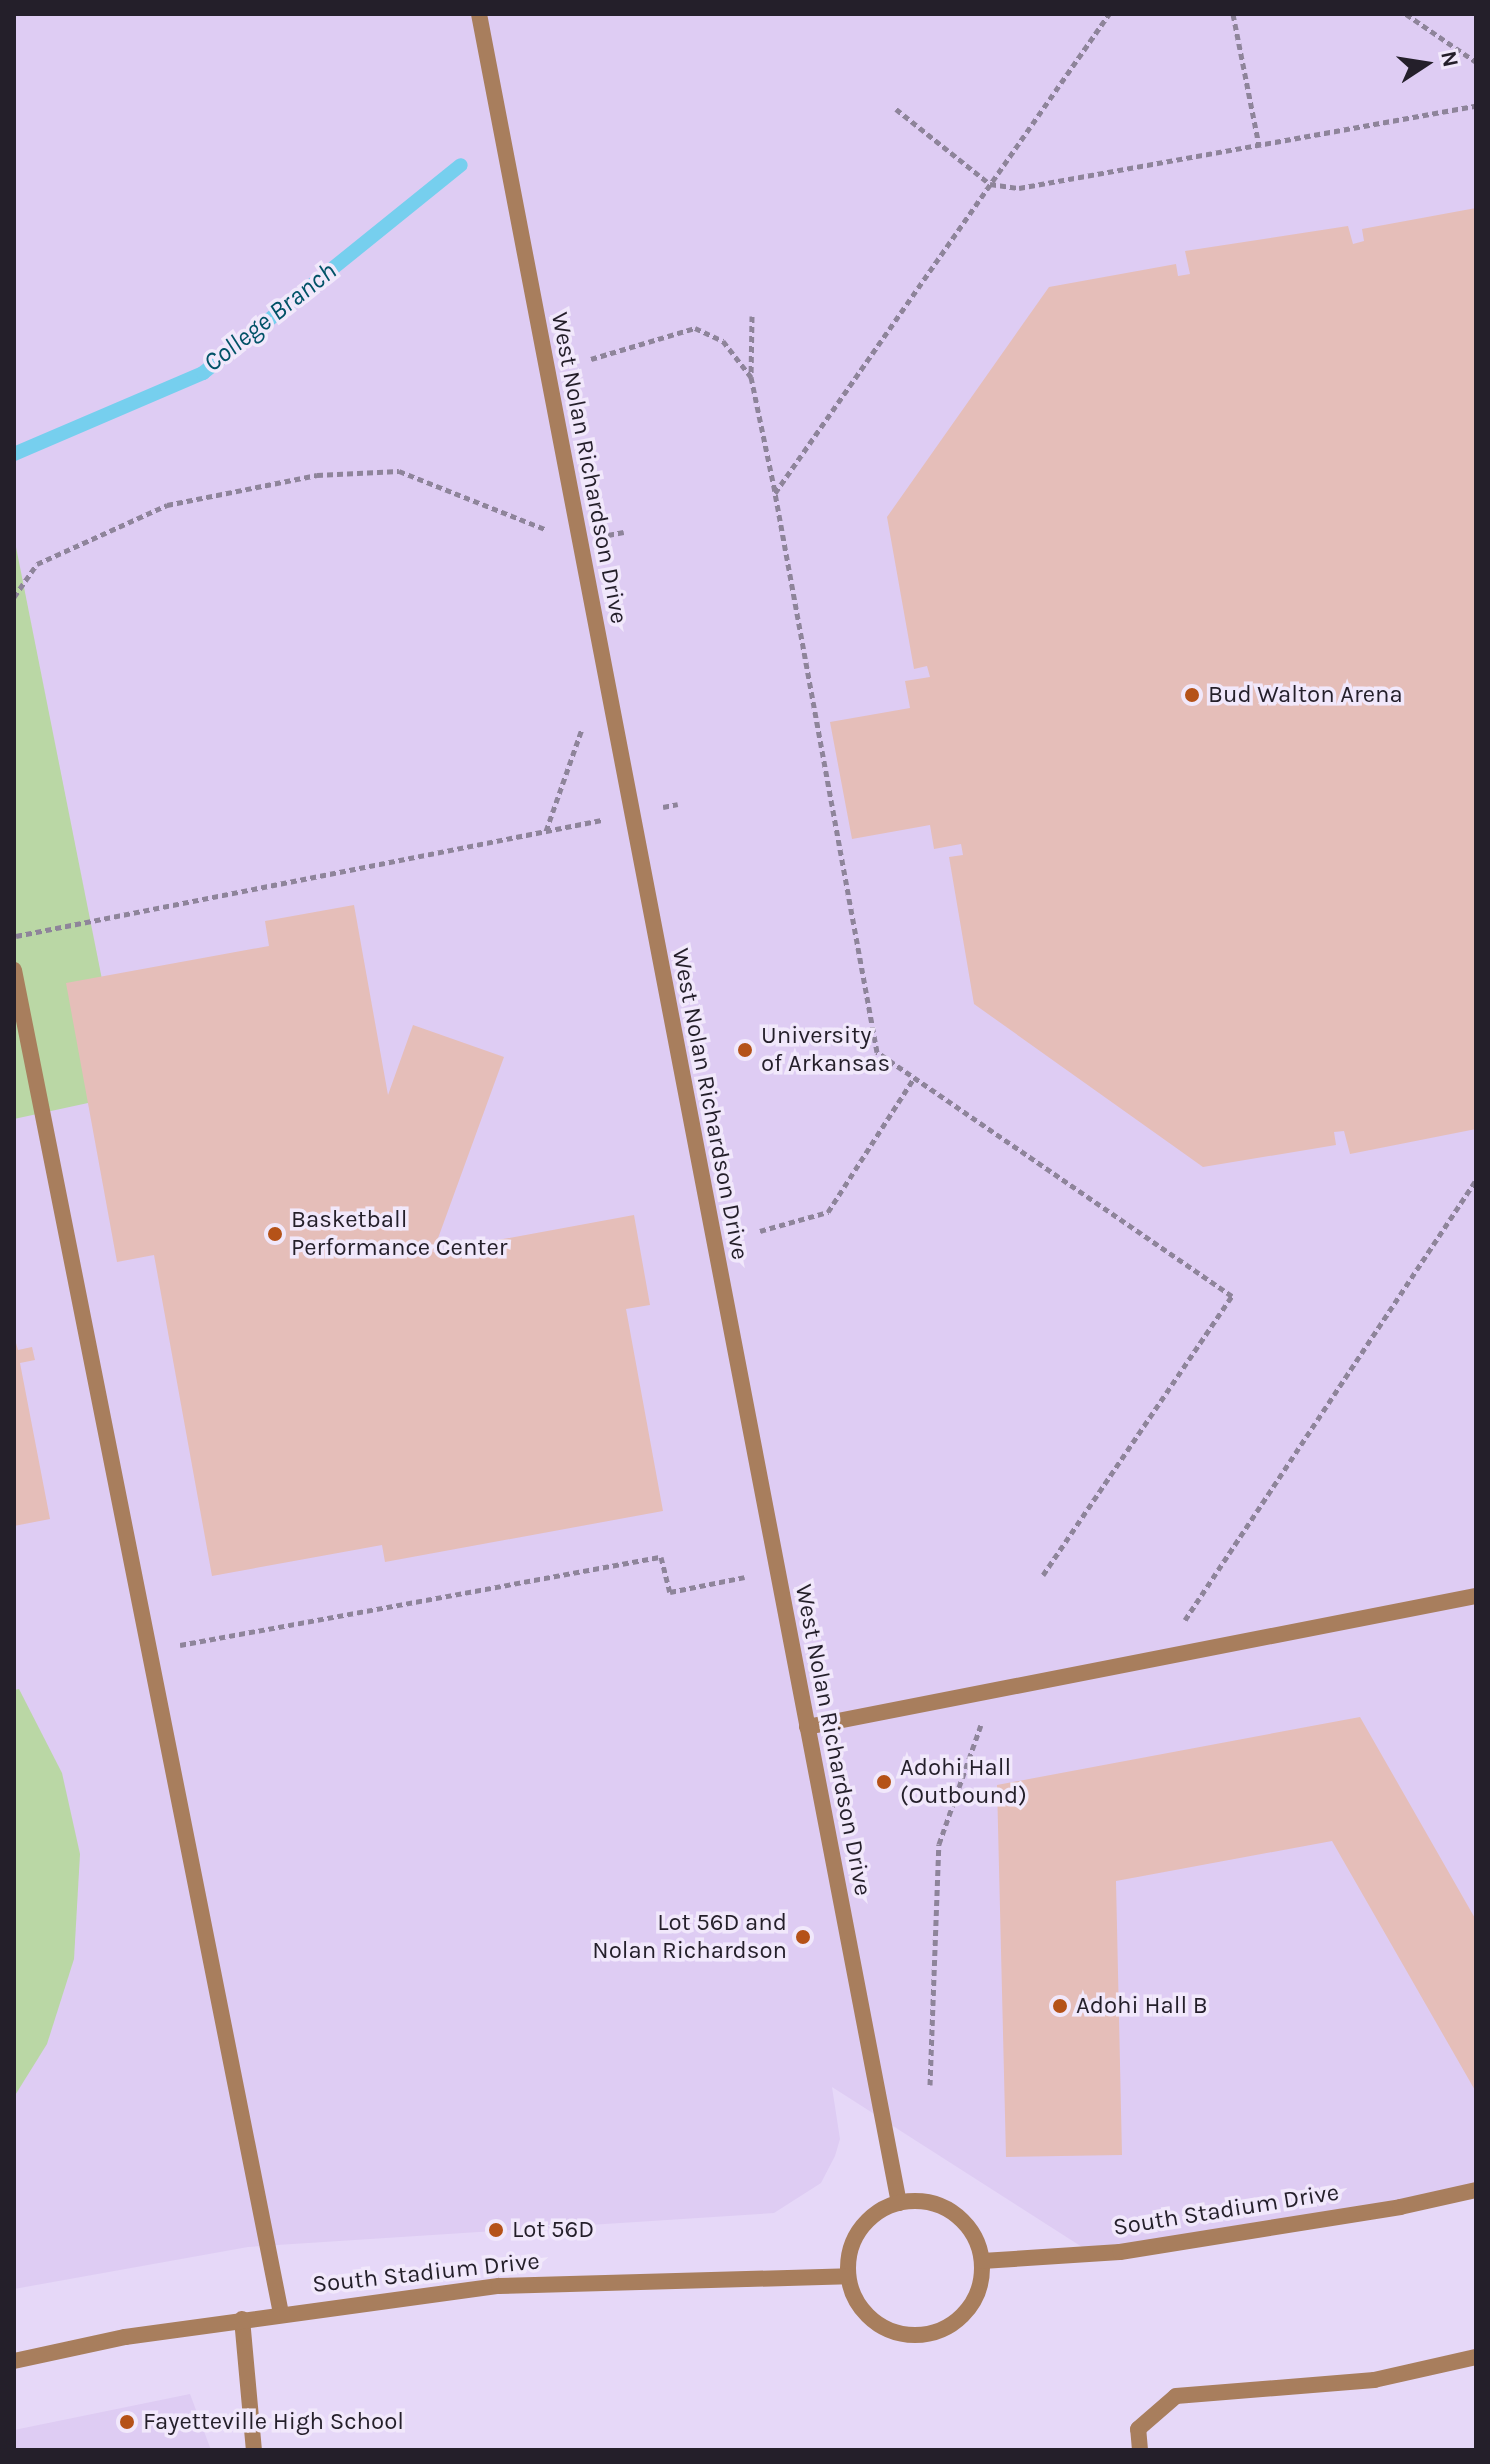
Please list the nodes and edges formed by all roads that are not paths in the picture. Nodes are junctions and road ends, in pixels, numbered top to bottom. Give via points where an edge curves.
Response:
1 (479, 14) edge
2 (14, 970) edge
3 (1476, 1596) edge
4 (807, 1727) junction
5 (1476, 2190) edge
6 (899, 2203) junction
7 (982, 2261) junction
8 (848, 2276) junction
9 (281, 2313) junction
10 (242, 2319) junction
11 (1476, 2357) edge
12 (14, 2361) edge
13 (254, 2450) edge
14 (1140, 2450) edge

1 - 4 street, West Nolan Richardson Drive
2 - 9 street
3 - 4 street
4 - 6 street, West Nolan Richardson Drive
5 - 7 street, South Stadium Drive via 1120,2252
6 - 7 street via 923,2201 946,2209 964,2224
6 - 8 street via 877,2212 860,2229
7 - 8 street via 979,2291 962,2316 937,2333 907,2336 879,2326 858,2305
8 - 9 street, South Stadium Drive via 499,2286
9 - 10 street, South Stadium Drive
10 - 12 street, South Stadium Drive
10 - 13 street via 252,2384
11 - 14 street via 1374,2380 1176,2396 1138,2429

